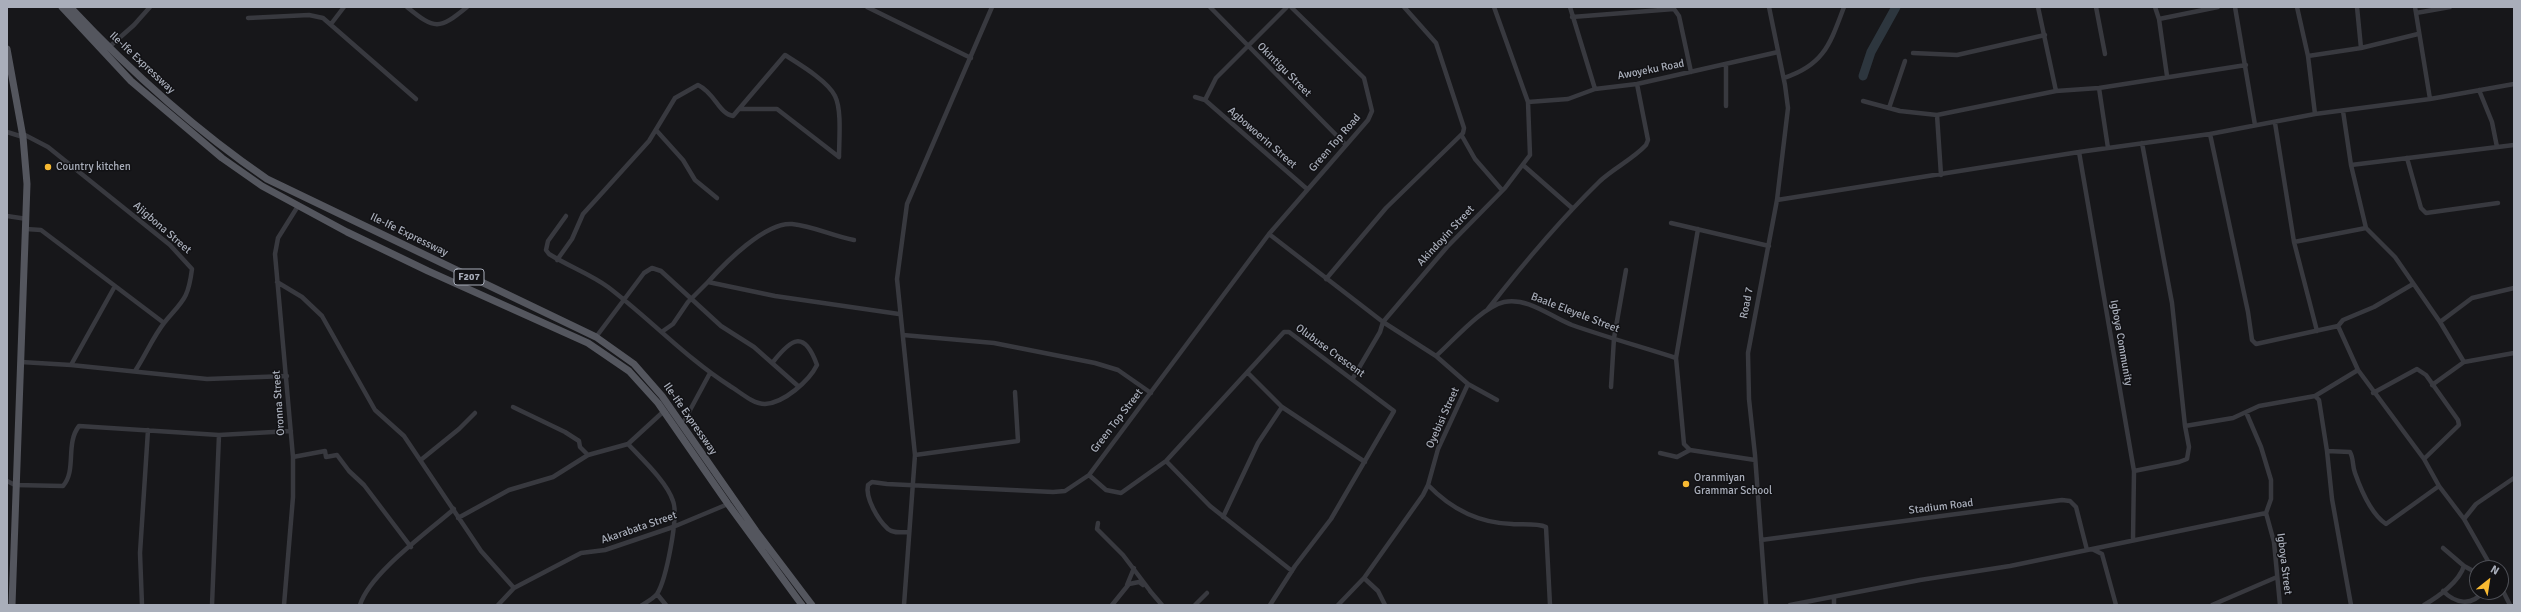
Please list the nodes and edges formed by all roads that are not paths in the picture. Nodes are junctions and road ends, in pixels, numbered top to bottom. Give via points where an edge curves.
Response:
1 (62, 7) edge
2 (70, 7) edge
3 (150, 7) edge
4 (344, 7) edge
5 (407, 7) edge
6 (467, 7) edge
7 (867, 7) edge
8 (992, 7) edge
9 (1210, 7) edge
10 (1287, 7) edge
11 (1291, 7) edge
12 (1404, 7) edge
13 (1494, 7) edge
14 (1570, 7) edge
15 (1769, 7) edge
16 (1844, 7) edge
17 (2038, 7) edge
18 (2096, 7) edge
19 (2155, 7) edge
20 (2218, 7) edge
21 (2235, 7) edge
22 (2297, 7) edge
23 (2357, 7) edge
24 (2415, 7) edge
25 (2450, 7) edge
26 (2416, 13) junction
27 (1572, 17) junction
28 (248, 18) dead end
29 (2159, 19) junction
30 (331, 24) junction
31 (2418, 34) junction
32 (2045, 35) junction
33 (1248, 47) junction
34 (108, 48) junction
35 (2361, 48) junction
36 (7, 49) edge
37 (1778, 52) junction
38 (1912, 54) dead end
39 (2105, 54) dead end
40 (2308, 56) junction
41 (971, 58) junction
42 (1906, 61) dead end
43 (1726, 64) junction
44 (2246, 65) junction
45 (1691, 72) junction
46 (2167, 76) junction
47 (1784, 78) junction
48 (1637, 84) junction
49 (2514, 84) edge
50 (1595, 88) junction
51 (2099, 88) junction
52 (2479, 90) junction
53 (2056, 91) junction
54 (1196, 97) dead end
55 (416, 99) dead end
56 (2430, 99) junction
57 (1205, 100) junction
58 (1863, 101) dead end
59 (1528, 102) junction
60 (1726, 106) dead end
61 (1889, 108) junction
62 (741, 109) junction
63 (2343, 111) junction
64 (2315, 114) junction
65 (1937, 115) junction
66 (2275, 123) junction
67 (2255, 125) junction
68 (656, 130) junction
69 (7, 132) edge
70 (2210, 134) junction
71 (1462, 136) junction
72 (24, 137) junction
73 (2142, 143) junction
74 (1346, 145) junction
75 (2514, 145) edge
76 (2497, 147) junction
77 (2108, 148) junction
78 (2079, 152) junction
79 (2407, 158) junction
80 (1523, 165) junction
81 (2351, 165) junction
82 (1941, 175) junction
83 (1307, 189) junction
84 (1502, 190) junction
85 (717, 198) dead end
86 (1777, 200) junction
87 (2498, 203) dead end
88 (298, 206) junction
89 (1572, 208) junction
90 (7, 216) edge
91 (566, 216) dead end
92 (27, 219) junction
93 (1671, 222) dead end
94 (2366, 228) junction
95 (26, 229) junction
96 (1698, 229) junction
97 (1269, 234) junction
98 (854, 240) dead end
99 (2294, 242) junction
100 (1769, 246) junction
101 (557, 260) junction
102 (1626, 270) dead end
103 (1326, 279) junction
104 (277, 282) junction
105 (708, 282) junction
106 (2413, 284) junction
107 (115, 286) junction
108 (2514, 288) edge
109 (692, 298) junction
110 (624, 300) junction
111 (1488, 309) junction
112 (899, 314) junction
113 (1383, 322) junction
114 (2440, 322) junction
115 (164, 323) junction
116 (2338, 326) junction
117 (663, 331) junction
118 (2317, 331) junction
119 (903, 335) junction
120 (596, 337) junction
121 (1614, 338) junction
122 (2514, 353) edge
123 (1436, 356) junction
124 (1676, 358) junction
125 (21, 362) junction
126 (773, 362) junction
127 (2464, 362) junction
128 (71, 365) junction
129 (2358, 370) junction
130 (135, 372) junction
131 (710, 373) junction
132 (1248, 374) junction
133 (287, 376) junction
134 (1353, 378) junction
135 (1468, 384) junction
136 (2432, 385) junction
137 (798, 386) junction
138 (1611, 387) dead end
139 (1015, 392) dead end
140 (1151, 393) junction
141 (2374, 393) junction
142 (2315, 396) junction
143 (1497, 400) dead end
144 (513, 407) dead end
145 (1282, 407) junction
146 (664, 411) junction
147 (2246, 412) junction
148 (475, 413) dead end
149 (682, 425) junction
150 (2185, 426) junction
151 (148, 430) junction
152 (290, 431) junction
153 (219, 435) junction
154 (628, 444) junction
155 (1690, 450) junction
156 (2327, 451) junction
157 (1660, 452) dead end
158 (588, 455) junction
159 (915, 455) junction
160 (293, 457) junction
161 (422, 459) junction
162 (2424, 459) junction
163 (1756, 460) junction
164 (1166, 461) junction
165 (1365, 462) junction
166 (2134, 471) junction
167 (1089, 475) junction
168 (2514, 478) edge
169 (7, 481) edge
170 (15, 485) junction
171 (912, 485) junction
172 (1428, 485) junction
173 (2439, 486) junction
174 (728, 504) junction
175 (454, 509) junction
176 (2266, 513) junction
177 (1223, 517) junction
178 (458, 518) junction
179 (2464, 519) junction
180 (1098, 523) dead end
181 (673, 527) junction
182 (909, 532) junction
183 (2132, 539) junction
184 (1761, 540) junction
185 (410, 547) junction
186 (2443, 548) dead end
187 (2089, 549) junction
188 (2487, 560) edge
189 (2464, 566) junction
190 (1134, 568) junction
191 (2469, 569) edge
192 (1292, 571) junction
193 (1364, 578) junction
194 (2276, 578) junction
195 (514, 588) junction
196 (1124, 590) junction
197 (2444, 591) junction
198 (1151, 592) junction
199 (1207, 593) dead end
200 (657, 594) junction
201 (1834, 597) junction
202 (2474, 600) edge
203 (12, 605) edge
204 (142, 605) edge
205 (212, 605) edge
206 (284, 605) edge
207 (360, 605) edge
208 (498, 605) edge
209 (642, 605) edge
210 (666, 605) edge
211 (802, 605) edge
212 (812, 605) edge
213 (904, 605) edge
214 (1112, 605) edge
215 (1162, 605) edge
216 (1195, 605) edge
217 (1270, 605) edge
218 (1338, 605) edge
219 (1385, 605) edge
220 (1550, 605) edge
221 (1766, 605) edge
222 (1790, 605) edge
223 (1834, 605) edge
224 (2116, 605) edge
225 (2212, 605) edge
226 (2280, 605) edge
227 (2351, 605) edge
228 (2424, 605) edge

1 - 88 main road, Ile-Ife Expressway / F207 via 131,81 222,158 262,186
2 - 34 main road, Ile-Ife Expressway / F207
3 - 34 street
4 - 30 street
5 - 6 street via 426,23 440,26 447,24
7 - 41 street
8 - 41 street
9 - 33 street, Okintigu Street
10 - 33 street
11 - 74 street, Green Top Road via 1364,78 1372,111 1368,120
12 - 71 street via 1436,43 1464,128
13 - 59 street, Akindoyin Street
14 - 27 street
15 - 37 street, Road 7
16 - 47 street via 1829,46 1819,60
17 - 32 street
18 - 39 street
19 - 29 street
20 - 29 street
21 - 44 street
22 - 40 street
23 - 35 street
24 - 26 street
25 - 26 street
26 - 31 street
27 - 45 street via 1674,8 1679,16
27 - 50 street
28 - 30 street via 315,16
29 - 46 street
30 - 55 street
31 - 35 street
31 - 56 street
32 - 38 street via 1957,55
32 - 53 street
33 - 57 street via 1216,78
33 - 74 street, Okintigu Street
34 - 120 main road, Ile-Ife Expressway / F207 via 141,80 227,152 267,178
35 - 40 street
36 - 72 main road
37 - 43 street, Awoyeku Road
37 - 47 street, Road 7
40 - 64 street
41 - 112 street via 907,204 897,279
42 - 61 street
43 - 45 street, Awoyeku Road
43 - 60 street
44 - 46 street
44 - 67 street
45 - 48 street, Awoyeku Road
46 - 51 street
47 - 86 street, Road 7 via 1788,108
48 - 50 street, Awoyeku Road
48 - 89 street via 1648,140 1646,145 1606,175
49 - 52 street
50 - 59 street, Awoyeku Road via 1568,99
51 - 53 street
51 - 77 street
52 - 56 street
52 - 76 street via 2492,122
53 - 65 street
54 - 57 street
56 - 63 street
57 - 83 street, Agbowoerin Street
58 - 61 street
59 - 80 street, Akindoyin Street via 1531,150
61 - 65 street
62 - 62 street via 777,109 839,157 839,110 836,96 829,87 785,54
62 - 68 street via 733,116 728,115 714,97 698,85 675,98
63 - 64 street
63 - 81 street
64 - 66 street
65 - 82 street
66 - 67 street
66 - 99 street
67 - 70 street
68 - 85 street via 683,160 695,180
68 - 101 street via 587,209 572,239
69 - 72 street
70 - 73 street
70 - 118 street via 2252,340 2256,344
71 - 84 street via 1475,158
71 - 103 street via 1386,208
72 - 92 main road
72 - 115 street, Ajigbona Street via 25,134 48,147 187,261 192,269 189,290 178,310
73 - 77 street
73 - 150 street via 2172,303
74 - 83 street, Green Top Road
75 - 76 street
76 - 79 street
77 - 78 street
78 - 82 street
78 - 166 street, Igboya Community
79 - 81 street
79 - 87 street via 2421,208 2426,214
80 - 84 street, Akindoyin Street
80 - 89 street
81 - 94 street
82 - 86 street
83 - 97 street, Green Top Road
84 - 113 street, Akindoyin Street via 1447,247
86 - 100 street, Road 7
88 - 104 street, Oronna Street via 278,238 275,254
88 - 146 main road, Ile-Ife Expressway / F207 via 428,272 588,343 629,372
89 - 111 street via 1527,258
90 - 92 street
91 - 101 street via 546,244 546,250
92 - 95 main road
93 - 96 street
94 - 99 street
94 - 106 street via 2382,242
95 - 107 street via 41,230
95 - 125 main road
96 - 100 street
96 - 124 street
97 - 103 street, Oyebisi Street
97 - 140 street, Green Top Street via 1168,366
98 - 105 street via 807,226 776,226 723,265
99 - 118 street
100 - 163 street, Road 7 via 1748,353 1749,399
101 - 110 street via 605,285
102 - 121 street
103 - 113 street, Oyebisi Street
104 - 133 street, Oronna Street
104 - 161 street via 302,297 322,316 375,410 404,436
105 - 109 street
105 - 112 street via 775,296
106 - 114 street
106 - 116 street via 2374,307 2343,320
107 - 115 street
107 - 128 street
108 - 114 street via 2472,298
109 - 110 street via 661,271 652,268 644,273
109 - 117 street via 673,324
109 - 126 street via 721,326
110 - 117 street
110 - 120 street
111 - 121 street, Baale Eleyele Street via 1504,302 1528,304 1571,324
111 - 123 street, Baale Eleyele Street
112 - 119 street
113 - 123 street, Oyebisi Street
113 - 134 street, Akindoyin Street via 1380,332
114 - 127 street
115 - 130 street, Ajigbona Street
116 - 118 street
116 - 129 street
117 - 131 street
119 - 140 street via 994,343 1095,363 1118,370
119 - 159 street
120 - 149 main road, Ile-Ife Expressway / F207 via 634,364 662,396
121 - 124 street, Baale Eleyele Street
121 - 138 street
122 - 127 street
123 - 135 street, Oyebisi Street
124 - 155 street via 1684,444
125 - 128 street
125 - 170 main road
126 - 137 street
126 - 137 street via 795,340 799,340 813,353 817,365
127 - 136 street
128 - 130 street
129 - 141 street
129 - 142 street
130 - 133 street via 207,379
131 - 137 street via 750,399 764,404 786,396
131 - 149 street
132 - 134 street, Olubuse Crescent via 1286,331
132 - 145 street
132 - 164 street, Olubuse Crescent via 1196,426
133 - 152 street, Oronna Street
134 - 165 street, Olubuse Crescent via 1394,411
135 - 143 street
135 - 172 street, Oyebisi Street via 1438,449
136 - 141 street via 2426,375 2417,369
136 - 162 street via 2459,425
139 - 159 street via 1018,441
140 - 167 street, Green Top Street
141 - 162 street
142 - 147 street via 2259,406
142 - 156 street via 2319,400
144 - 158 street via 565,432 579,442
145 - 165 street
145 - 177 street via 1258,443
146 - 154 street
146 - 174 main road, Ile-Ife Expressway / F207
147 - 150 street via 2233,418
147 - 176 street, Igboya Street via 2261,448 2270,480 2271,499
148 - 161 street
149 - 212 main road, Ile-Ife Expressway / F207 via 756,531
150 - 166 street via 2189,447 2188,459
151 - 153 street
151 - 170 street via 79,426 72,434 68,480 63,486 58,488
151 - 204 street via 140,553
152 - 153 street
152 - 160 street, Oronna Street
153 - 205 street
154 - 158 street
154 - 181 street via 655,474 673,500 676,512
155 - 157 street via 1677,457
155 - 163 street
156 - 173 street via 2350,452 2354,458 2355,472 2367,498 2377,516 2386,524
156 - 227 street via 2332,499
158 - 178 street via 553,477 509,490
159 - 171 street
160 - 185 street via 325,451 326,457 337,455 349,472 364,485
160 - 206 street, Oronna Street via 293,497
161 - 175 street
162 - 173 street
163 - 184 street, Road 7
164 - 167 street, Olubuse Crescent via 1121,493 1106,490
164 - 177 street
165 - 192 street, Olubuse Crescent via 1331,519
166 - 183 street, Igboya Community
167 - 171 street, Green Top Street via 1065,491 1053,492
168 - 179 street via 2476,504
169 - 170 street
170 - 203 main road
171 - 182 street
171 - 182 street, Green Top Street via 872,482 866,491 888,529 897,533
172 - 193 street, Oyebisi Street
172 - 220 street via 1442,499 1487,522 1546,527
173 - 179 street
174 - 181 street, Akarabata Street
174 - 211 main road, Ile-Ife Expressway / F207
175 - 178 street
175 - 185 street
176 - 183 street via 2150,538
176 - 194 street, Igboya Street via 2274,542
177 - 192 street
178 - 195 street via 481,551
179 - 188 street
180 - 190 street via 1097,529
181 - 195 street, Akarabata Street via 605,550 581,552
181 - 200 street via 667,565
182 - 213 street
183 - 187 street
184 - 187 street, Stadium Road via 2062,500 2070,501 2076,507
184 - 221 street, Road 7
185 - 207 street via 364,594
186 - 189 street
187 - 201 street
187 - 224 street via 2102,554
189 - 191 street
189 - 197 street via 2457,578
190 - 196 street
190 - 198 street
192 - 217 street, Olubuse Crescent
193 - 218 street, Oyebisi Street
193 - 219 street via 1378,591
194 - 225 street
194 - 226 street, Igboya Street
195 - 208 street, Akarabata Street
196 - 198 street via 1129,584 1139,582
196 - 214 street
197 - 202 street via 2452,600
197 - 228 street
198 - 215 street
199 - 216 street
200 - 209 street
200 - 210 street
201 - 222 street
201 - 223 street

